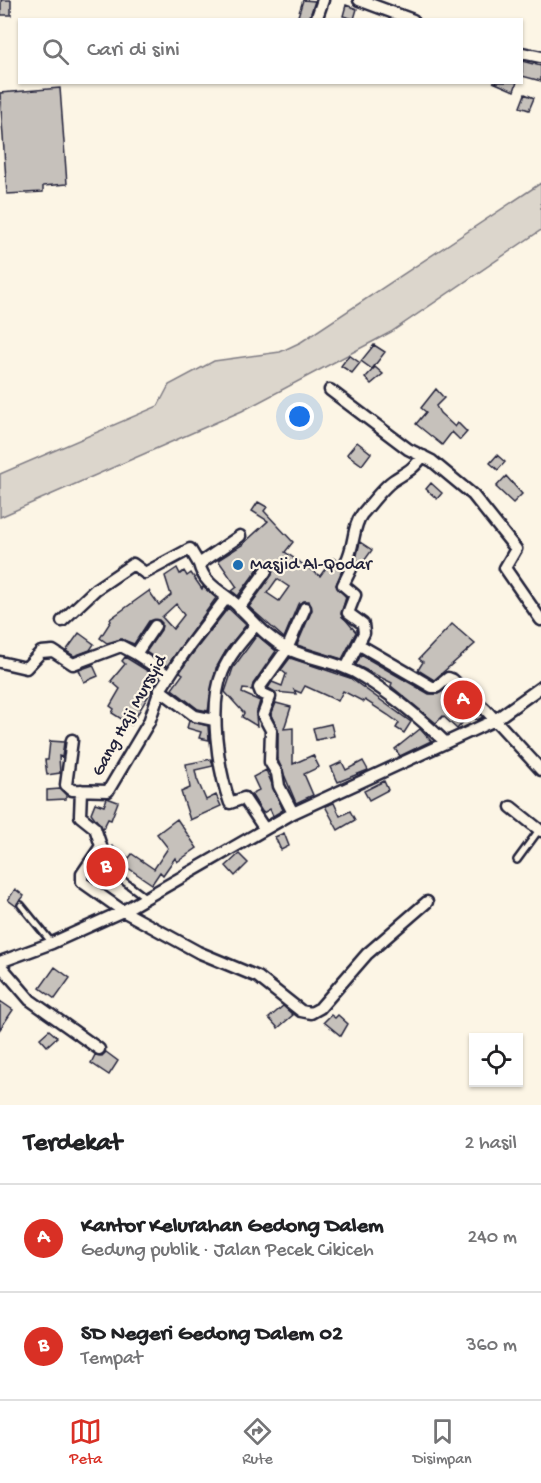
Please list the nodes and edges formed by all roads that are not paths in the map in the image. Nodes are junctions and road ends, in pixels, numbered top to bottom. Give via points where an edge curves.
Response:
1 (323, 0) edge
2 (359, 0) edge
3 (317, 18) edge
4 (408, 18) edge
5 (523, 53) edge
6 (541, 57) edge
7 (330, 390) dead end
8 (423, 456) junction
9 (240, 536) dead end
10 (199, 564) junction
11 (266, 571) dead end
12 (227, 597) junction
13 (239, 608) junction
14 (305, 608) dead end
15 (541, 620) edge
16 (62, 621) dead end
17 (155, 626) dead end
18 (255, 626) junction
19 (358, 644) junction
20 (287, 649) junction
21 (136, 654) junction
22 (0, 662) edge
23 (346, 668) junction
24 (169, 676) junction
25 (537, 689) edge
26 (160, 690) junction
27 (541, 701) edge
28 (214, 720) junction
29 (495, 720) junction
30 (72, 740) dead end
31 (445, 742) junction
32 (541, 770) edge
33 (81, 790) junction
34 (511, 807) dead end
35 (292, 813) junction
36 (264, 828) junction
37 (540, 831) edge
38 (517, 860) dead end
39 (117, 876) dead end
40 (145, 897) junction
41 (428, 902) dead end
42 (21, 905) dead end
43 (123, 911) junction
44 (52, 943) junction
45 (0, 963) edge
46 (99, 1048) dead end

1 - 3 street
2 - 4 street
5 - 6 street
7 - 8 street
8 - 15 street via 473,495 507,536 516,552 505,568
8 - 19 street via 406,476 389,485 355,526 356,538 346,562 351,570 343,585 355,595 348,613 364,627
9 - 10 street
10 - 12 street via 214,589
10 - 16 street via 190,549 145,573 133,564 104,583
11 - 13 street
12 - 13 street
12 - 24 street, Gang Haji Mursyid
13 - 18 street
14 - 20 street
17 - 21 street
18 - 20 street
18 - 28 street via 223,670
19 - 23 street
19 - 29 street via 432,687 448,678 453,680
20 - 23 street
20 - 35 street via 259,688 270,697 263,715 271,730 270,762
21 - 22 street via 121,646 74,664 50,651 39,653 26,668
21 - 24 street
23 - 31 street via 397,699
24 - 26 street, Gang Haji Mursyid
25 - 27 street
25 - 29 street
26 - 28 street via 195,716
26 - 33 street, Gang Haji Mursyid via 149,722 111,789
28 - 36 street via 220,774 230,803 244,798
29 - 31 street
29 - 32 street
30 - 33 street, Gang Haji Mursyid via 66,785
31 - 35 street
33 - 43 street via 80,816 95,828 101,846 80,880
34 - 37 street
35 - 36 street
36 - 40 street
37 - 38 lane
39 - 40 lane
40 - 43 street
41 - 43 street via 367,954 320,1008 311,1013 291,1006 258,977 198,952
42 - 44 lane
43 - 44 street
44 - 45 street
45 - 46 street via 30,1000

